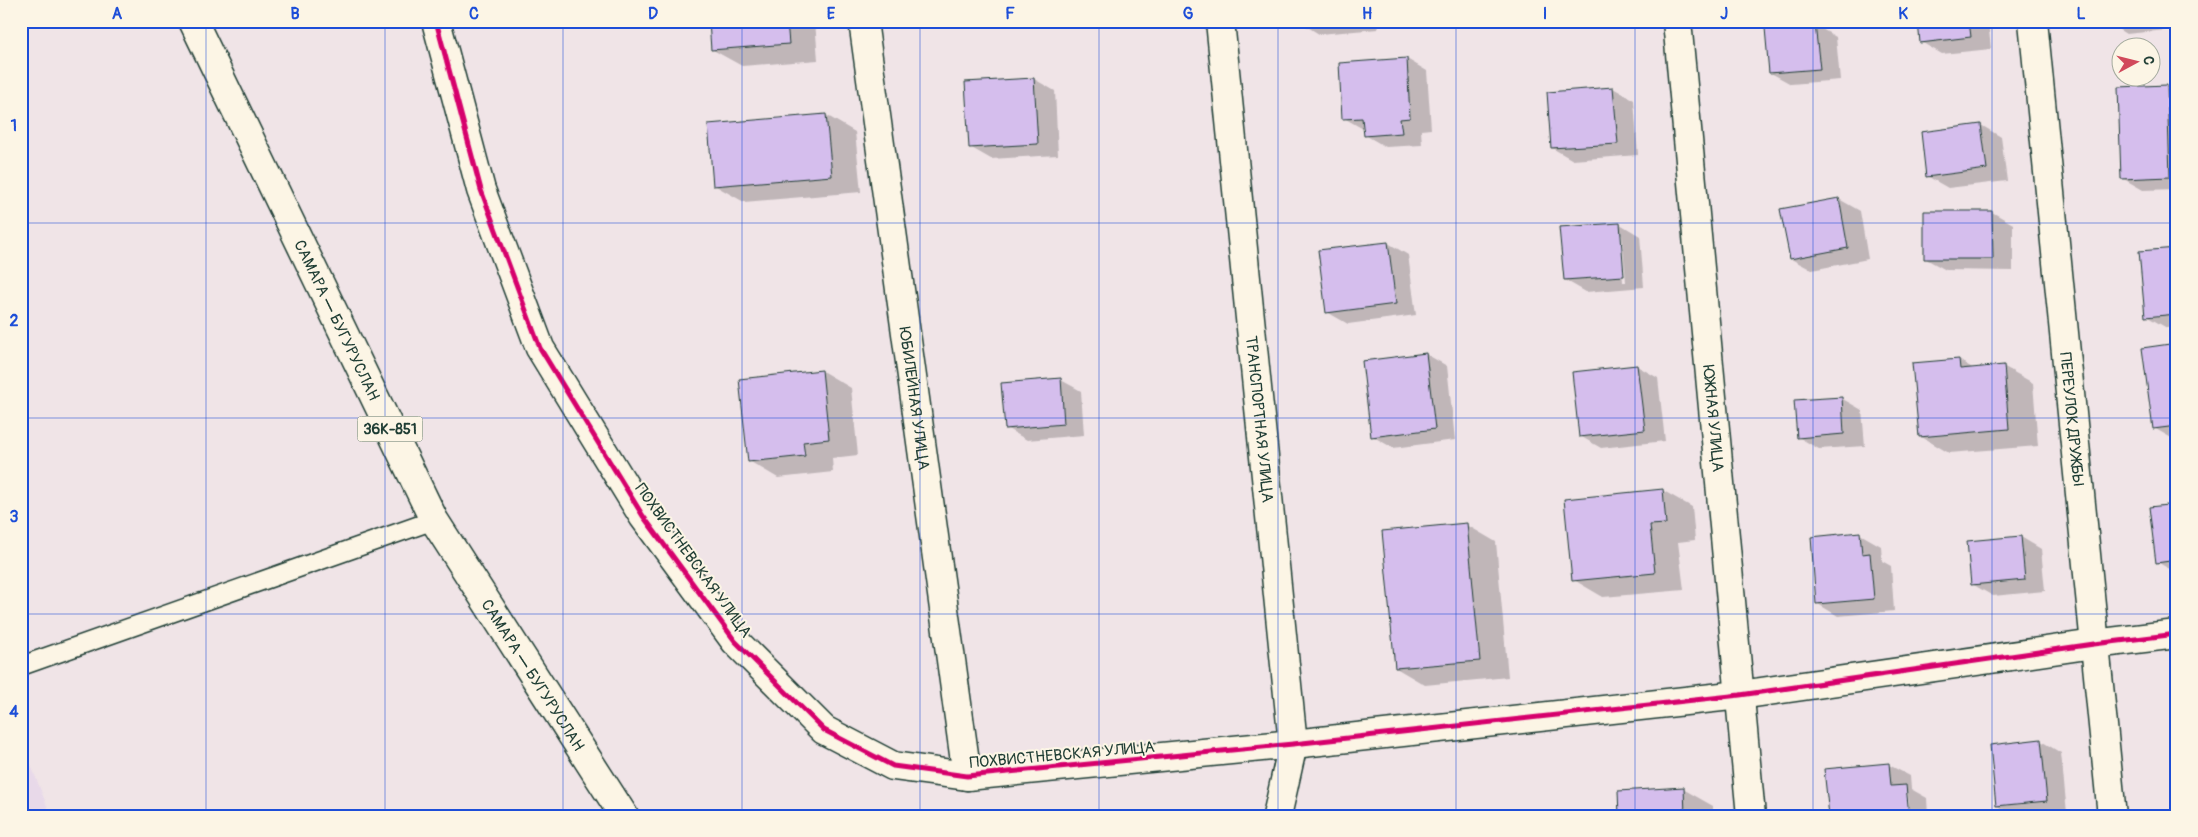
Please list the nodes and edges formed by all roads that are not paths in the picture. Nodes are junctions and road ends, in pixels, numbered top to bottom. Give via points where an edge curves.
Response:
1 (193, 21) edge
2 (436, 21) edge
3 (863, 21) edge
4 (1220, 21) edge
5 (1677, 21) edge
6 (2033, 21) edge
7 (434, 520) junction
8 (2177, 634) edge
9 (2094, 644) junction
10 (21, 666) edge
11 (1740, 694) junction
12 (1292, 744) junction
13 (967, 776) junction
14 (624, 816) edge
15 (1277, 816) edge
16 (1751, 816) edge
17 (2112, 816) edge

1 - 7 street, САМАРА — БУГУРУСЛАН / 36К-851
2 - 13 street, ПОХВИСТНЕВСКАЯ УЛИЦА via 481,190 540,348 644,516 735,641 824,730 893,766
3 - 13 street, ЮБИЛЕЙНАЯ УЛИЦА
4 - 12 street, ТРАНСПОРТНАЯ УЛИЦА
5 - 11 street, ЮЖНАЯ УЛИЦА
6 - 9 street, ПЕРЕУЛОК ДРУЖБЫ
7 - 10 lane
7 - 14 street, САМАРА — БУГУРУСЛАН / 36К-851
8 - 9 street, ПОХВИСТНЕВСКАЯ УЛИЦА
9 - 11 street, ПОХВИСТНЕВСКАЯ УЛИЦА
9 - 17 street, ПЕРЕУЛОК ДРУЖБЫ
11 - 12 street, ПОХВИСТНЕВСКАЯ УЛИЦА
11 - 16 street, ЮЖНАЯ УЛИЦА
12 - 13 street, ПОХВИСТНЕВСКАЯ УЛИЦА
12 - 15 street, ТРАНСПОРТНАЯ УЛИЦА

